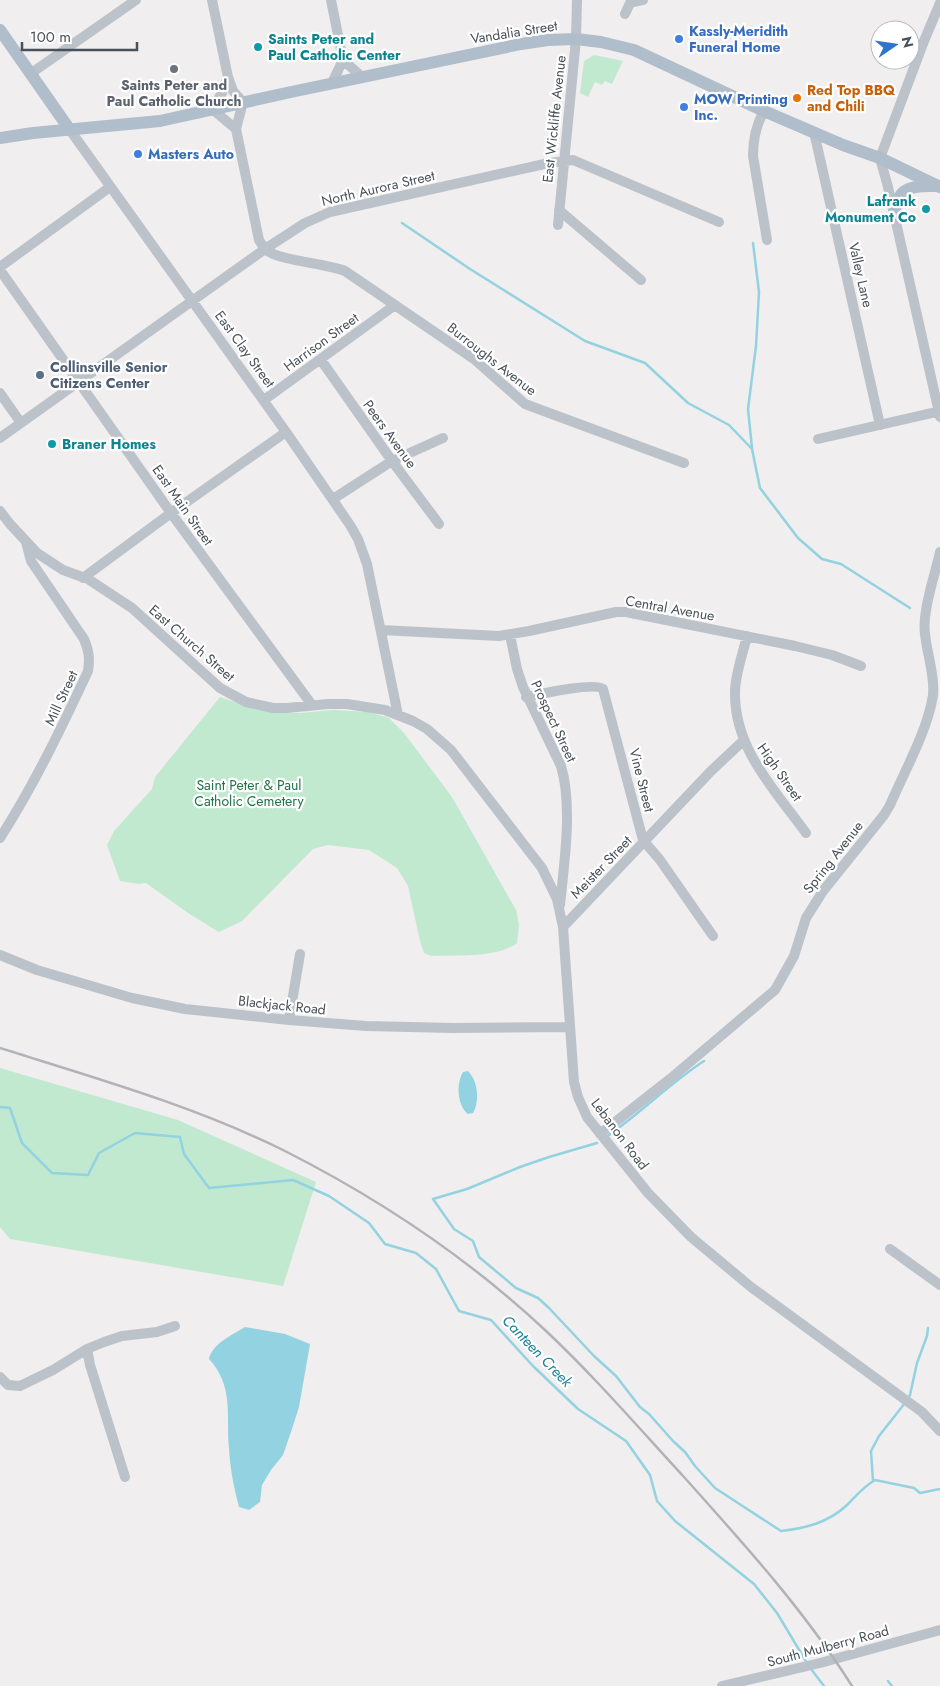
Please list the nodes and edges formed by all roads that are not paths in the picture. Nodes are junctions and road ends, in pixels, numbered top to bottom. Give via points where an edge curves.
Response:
1 (136, 0) edge
2 (212, 0) edge
3 (331, 0) edge
4 (577, 0) edge
5 (643, 0) edge
6 (940, 3) edge
7 (625, 14) dead end
8 (0, 30) edge
9 (576, 39) junction
10 (343, 60) junction
11 (30, 74) junction
12 (362, 77) junction
13 (228, 78) junction
14 (332, 83) junction
15 (243, 102) junction
16 (212, 109) junction
17 (764, 110) junction
18 (236, 129) junction
19 (70, 130) junction
20 (814, 132) junction
21 (0, 138) edge
22 (880, 158) junction
23 (564, 160) junction
24 (938, 186) edge
25 (110, 187) junction
26 (559, 210) junction
27 (894, 218) junction
28 (719, 222) dead end
29 (558, 225) dead end
30 (767, 240) dead end
31 (265, 249) junction
32 (0, 269) edge
33 (641, 280) dead end
34 (192, 301) junction
35 (395, 305) junction
36 (320, 360) junction
37 (79, 382) junction
38 (0, 393) edge
39 (264, 400) junction
40 (940, 413) edge
41 (22, 423) junction
42 (880, 425) junction
43 (286, 432) junction
44 (0, 438) edge
45 (443, 438) dead end
46 (818, 439) dead end
47 (392, 460) junction
48 (684, 463) dead end
49 (333, 499) junction
50 (0, 510) edge
51 (171, 513) junction
52 (439, 524) dead end
53 (26, 541) junction
54 (940, 552) edge
55 (84, 578) junction
56 (381, 630) junction
57 (510, 635) junction
58 (747, 636) junction
59 (861, 666) dead end
60 (936, 695) edge
61 (526, 697) junction
62 (312, 705) junction
63 (398, 715) junction
64 (743, 741) junction
65 (806, 833) dead end
66 (0, 838) edge
67 (645, 842) junction
68 (560, 909) junction
69 (563, 927) junction
70 (713, 936) dead end
71 (300, 954) dead end
72 (0, 955) edge
73 (289, 1020) junction
74 (570, 1027) junction
75 (600, 1134) junction
76 (890, 1250) dead end
77 (940, 1285) edge
78 (175, 1326) dead end
79 (87, 1349) junction
80 (0, 1377) edge
81 (940, 1431) edge
82 (124, 1477) dead end
83 (940, 1630) edge
84 (722, 1686) edge

1 - 11 street
2 - 13 street
3 - 10 street
4 - 9 street, East Wickliffe Avenue
5 - 7 street via 630,3
6 - 22 street
8 - 11 main road, East Clay Street
9 - 12 main road, Vandalia Street via 521,44
9 - 17 main road, Vandalia Street via 634,50
9 - 23 street, East Wickliffe Avenue
10 - 12 street
10 - 14 street
11 - 19 main road, East Clay Street
12 - 14 main road, Vandalia Street
13 - 15 street via 233,91
13 - 16 street
14 - 15 main road, Vandalia Street
15 - 16 main road, Vandalia Street
15 - 18 street
16 - 18 street
16 - 19 main road, Vandalia Street via 160,121
17 - 20 main road, Vandalia Street
17 - 30 street via 753,142 753,156
18 - 31 street via 259,240
19 - 21 main road, Vandalia Street
19 - 25 street, East Clay Street
20 - 22 main road, Vandalia Street
20 - 42 street, Valley Lane
22 - 24 main road, Vandalia Street
22 - 27 street
23 - 26 street, East Wickliffe Avenue
23 - 28 street, North Aurora Street via 580,162
23 - 31 street, North Aurora Street via 330,212 305,223
24 - 27 main road via 923,186 901,194 895,204
25 - 32 street
25 - 34 street, East Clay Street
26 - 29 street, East Wickliffe Avenue
26 - 33 street
27 - 40 street
31 - 34 street, North Aurora Street
31 - 35 street, Burroughs Avenue via 284,257 346,271
32 - 37 street, East Main Street
34 - 37 street, North Aurora Street
34 - 39 street, East Clay Street
35 - 36 street, Harrison Street
35 - 48 street, Burroughs Avenue via 474,359 529,406
36 - 39 street, Harrison Street
36 - 47 street, Peers Avenue
37 - 41 street, North Aurora Street
37 - 51 street, East Main Street
38 - 41 street
39 - 43 street, East Clay Street
40 - 42 street
41 - 44 street, North Aurora Street
42 - 46 street
43 - 49 street, East Clay Street
43 - 51 street
45 - 47 street
47 - 49 street
47 - 52 street, Peers Avenue
49 - 56 street, East Clay Street via 363,552
50 - 53 street, East Church Street
51 - 55 street
51 - 62 street, East Main Street
53 - 55 street, East Church Street via 50,562
53 - 66 street, Mill Street via 31,561 84,639 90,661 58,737
54 - 60 street, Spring Avenue via 924,634
55 - 62 street, East Church Street via 132,608 220,688 233,696 273,708
56 - 57 street, Central Avenue
56 - 63 street, East Clay Street
57 - 58 street, Central Avenue via 626,612
57 - 61 street, Prospect Street
58 - 59 street, Central Avenue via 817,650
58 - 64 street, High Street via 735,691
60 - 75 street, Spring Avenue via 890,805 814,904 794,956 775,990
61 - 67 street, Vine Street via 588,686 604,689
61 - 68 street, Prospect Street via 564,778 566,820
62 - 63 street, East Church Street via 353,704
63 - 68 street, Lebanon Road via 427,729 456,756 542,868
64 - 65 street, High Street via 756,765
64 - 67 street, Meister Street
67 - 69 street, Meister Street
67 - 70 street, Vine Street
68 - 69 street, Lebanon Road
69 - 74 street, Lebanon Road
71 - 73 street
72 - 73 street, Blackjack Road via 37,970 160,1005
73 - 74 street, Blackjack Road via 397,1027
74 - 75 street, Lebanon Road via 578,1097
75 - 81 street, Lebanon Road via 648,1193 691,1237 752,1287 922,1412
76 - 77 street
78 - 79 street via 157,1332 122,1336
79 - 80 street via 20,1386 8,1385
79 - 82 street
83 - 84 street, South Mulberry Road

